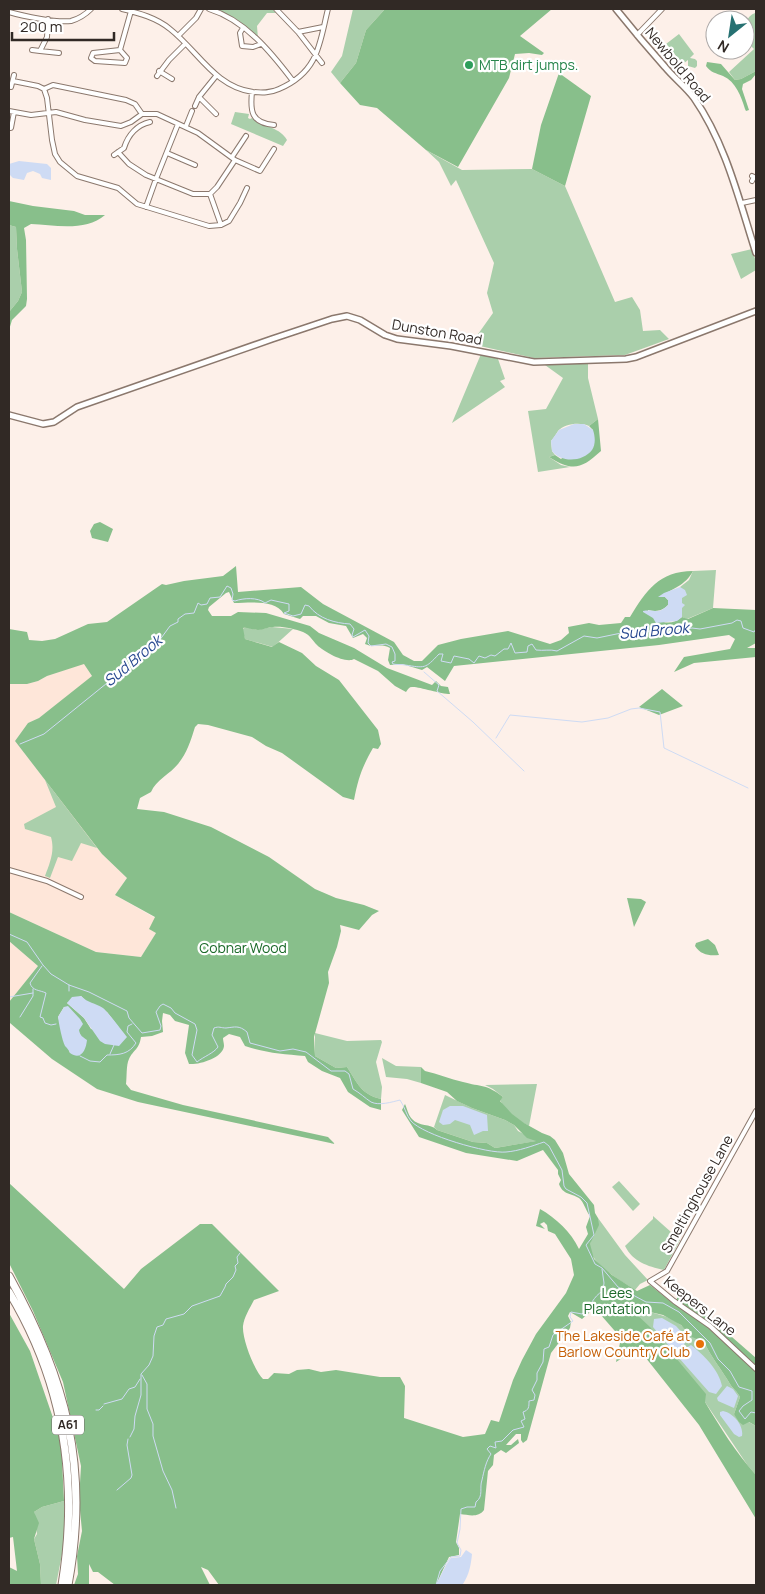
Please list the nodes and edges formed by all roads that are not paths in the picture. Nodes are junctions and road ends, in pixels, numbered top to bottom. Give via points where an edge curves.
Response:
1 (91, 9) edge
2 (122, 9) edge
3 (200, 9) edge
4 (209, 9) edge
5 (276, 9) edge
6 (328, 9) edge
7 (616, 9) edge
8 (662, 9) edge
9 (131, 11) junction
10 (9, 12) edge
11 (48, 19) junction
12 (322, 27) junction
13 (244, 28) junction
14 (298, 32) junction
15 (637, 35) junction
16 (178, 36) junction
17 (185, 44) junction
18 (262, 44) junction
19 (32, 50) dead end
20 (120, 50) junction
21 (40, 51) junction
22 (59, 53) dead end
23 (316, 54) junction
24 (322, 63) dead end
25 (159, 71) junction
26 (14, 75) dead end
27 (157, 76) dead end
28 (216, 76) junction
29 (172, 79) dead end
30 (13, 81) junction
31 (293, 82) junction
32 (12, 87) dead end
33 (44, 90) junction
34 (252, 92) junction
35 (199, 97) junction
36 (195, 106) dead end
37 (9, 111) edge
38 (14, 112) junction
39 (192, 112) dead end
40 (49, 113) junction
41 (142, 114) junction
42 (216, 114) dead end
43 (150, 122) dead end
44 (178, 124) junction
45 (274, 125) dead end
46 (186, 126) junction
47 (9, 128) edge
48 (246, 136) dead end
49 (274, 149) dead end
50 (167, 153) junction
51 (233, 158) junction
52 (195, 165) dead end
53 (156, 179) junction
54 (247, 188) dead end
55 (210, 194) junction
56 (756, 200) edge
57 (742, 203) junction
58 (146, 207) junction
59 (221, 225) junction
60 (756, 253) edge
61 (756, 310) edge
62 (9, 415) edge
63 (9, 870) edge
64 (81, 897) dead end
65 (756, 1111) edge
66 (9, 1276) edge
67 (650, 1281) joint
68 (9, 1292) edge
69 (756, 1369) edge
70 (62, 1585) edge
71 (68, 1585) edge

1 - 11 street via 73,20
2 - 9 street
3 - 16 street via 196,18
4 - 13 street
5 - 14 street
6 - 12 street
7 - 15 main road, Newbold Road
8 - 15 street
9 - 16 street via 158,21
9 - 20 street
10 - 11 street
11 - 21 street via 47,38
12 - 14 street
12 - 23 street
13 - 18 street
13 - 18 street via 240,33 242,46
14 - 23 street
15 - 57 main road, Newbold Road via 693,97 708,121
16 - 17 street
17 - 25 street
17 - 28 street
18 - 31 street
19 - 21 street
20 - 20 street via 98,51 91,58 125,63 128,58
21 - 22 street
23 - 24 street
23 - 31 street via 307,69
25 - 27 street
25 - 29 street
26 - 30 street
28 - 34 street via 232,86
28 - 35 street
30 - 32 street
30 - 33 street
31 - 34 street via 274,91
33 - 40 street
33 - 41 street via 53,85 126,100 138,106
34 - 45 street via 255,118
35 - 36 street
35 - 42 street
37 - 38 street
38 - 40 street via 31,115
38 - 47 street
39 - 46 street
40 - 41 street via 64,113 121,126
40 - 58 street via 53,148 64,167 77,176 118,188 137,204
41 - 44 street via 157,114
43 - 53 street via 134,131 124,148 116,153 136,169
44 - 46 street
44 - 50 street
46 - 51 street
48 - 51 street
49 - 51 street via 260,172
50 - 52 street
50 - 53 street
51 - 55 street
53 - 55 street via 193,194
53 - 58 street
54 - 59 street via 229,221
55 - 59 street
56 - 57 street
57 - 60 main road, Newbold Road
58 - 59 street via 203,225
61 - 62 main road, Dunston Road via 636,357 534,362 397,339 347,316 77,407 51,423
63 - 64 street via 47,881
65 - 67 street, Smeltinghouse Lane via 667,1271
66 - 71 highway, A61 via 50,1360 70,1432 76,1498
67 - 69 street, Keepers Lane via 710,1326
68 - 70 highway, A61 via 36,1343 47,1372 64,1437 70,1498

